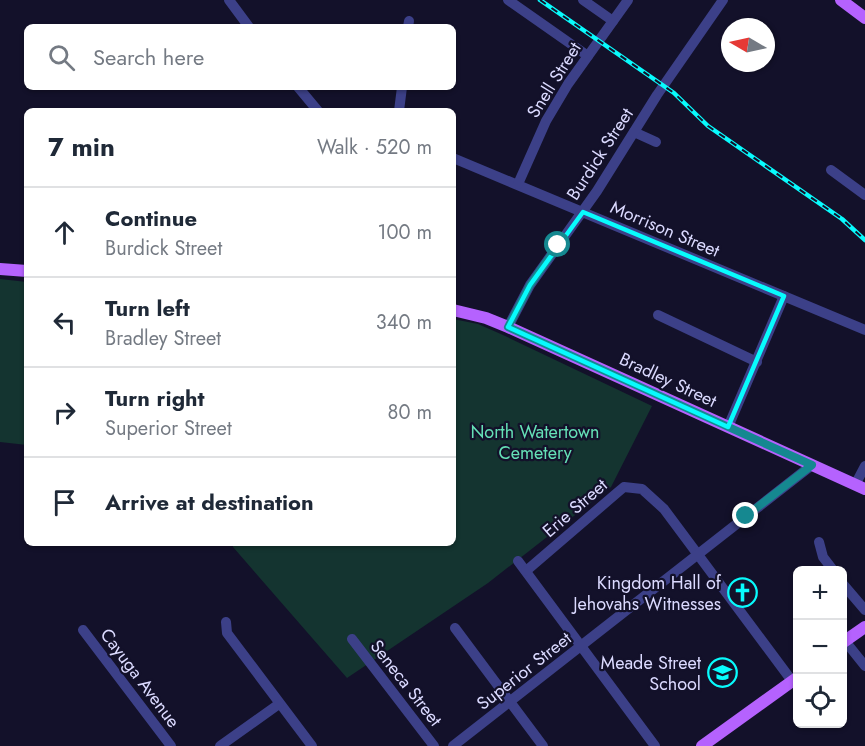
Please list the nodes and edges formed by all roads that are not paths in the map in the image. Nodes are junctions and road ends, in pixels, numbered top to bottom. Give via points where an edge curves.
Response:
1 (229, 0) edge
2 (508, 0) edge
3 (583, 0) edge
4 (628, 0) edge
5 (723, 0) edge
6 (841, 0) edge
7 (865, 18) edge
8 (613, 21) junction
9 (247, 24) edge
10 (588, 56) junction
11 (300, 90) edge
12 (402, 90) edge
13 (316, 108) edge
14 (399, 108) edge
15 (634, 132) junction
16 (656, 142) dead end
17 (456, 159) edge
18 (831, 170) dead end
19 (518, 184) junction
20 (865, 195) edge
21 (582, 212) junction
22 (0, 269) edge
23 (24, 271) edge
24 (784, 296) junction
25 (456, 311) edge
26 (658, 315) dead end
27 (508, 327) junction
28 (865, 330) edge
29 (757, 362) junction
30 (728, 427) junction
31 (812, 465) junction
32 (865, 466) edge
33 (860, 487) edge
34 (819, 542) dead end
35 (699, 554) junction
36 (518, 561) dead end
37 (830, 566) edge
38 (526, 571) junction
39 (847, 587) edge
40 (865, 610) edge
41 (226, 622) dead end
42 (865, 627) edge
43 (455, 628) dead end
44 (82, 630) dead end
45 (352, 639) dead end
46 (847, 640) edge
47 (847, 645) edge
48 (581, 647) junction
49 (865, 666) edge
50 (793, 676) edge
51 (793, 680) edge
52 (511, 703) junction
53 (279, 704) junction
54 (171, 746) edge
55 (220, 746) edge
56 (312, 746) edge
57 (434, 746) edge
58 (453, 746) edge
59 (543, 746) edge
60 (655, 746) edge
61 (702, 746) edge

1 - 9 street
2 - 10 street
3 - 8 street
4 - 8 street, Snell Street
5 - 15 street, Burdick Street
6 - 7 main road
8 - 10 street, Snell Street
10 - 19 street, Snell Street via 546,122
11 - 13 street
12 - 14 street
15 - 16 street
15 - 21 street, Burdick Street
17 - 19 street, Morrison Street
18 - 20 street
19 - 21 street, Morrison Street
21 - 24 street, Morrison Street
21 - 27 street, Burdick Street via 530,285
22 - 23 main road
24 - 28 street, Morrison Street
24 - 29 street
25 - 27 main road, Bradley Street
26 - 29 street
27 - 30 main road, Bradley Street
29 - 30 street
30 - 31 main road, Bradley Street
31 - 33 main road, Bradley Street
31 - 35 street, Superior Street
32 - 33 street
34 - 37 street
35 - 38 street, Erie Street via 664,509 632,486 624,487
35 - 48 street, Superior Street
35 - 50 street
36 - 38 street
38 - 48 street
39 - 40 street
41 - 53 street via 227,633
42 - 46 main road
43 - 52 street
44 - 54 street, Cayuga Avenue
45 - 57 street, Seneca Street
47 - 49 street
48 - 52 street, Superior Street
48 - 60 street
51 - 61 main road
52 - 58 street, Superior Street
52 - 59 street
53 - 55 street
53 - 56 street

